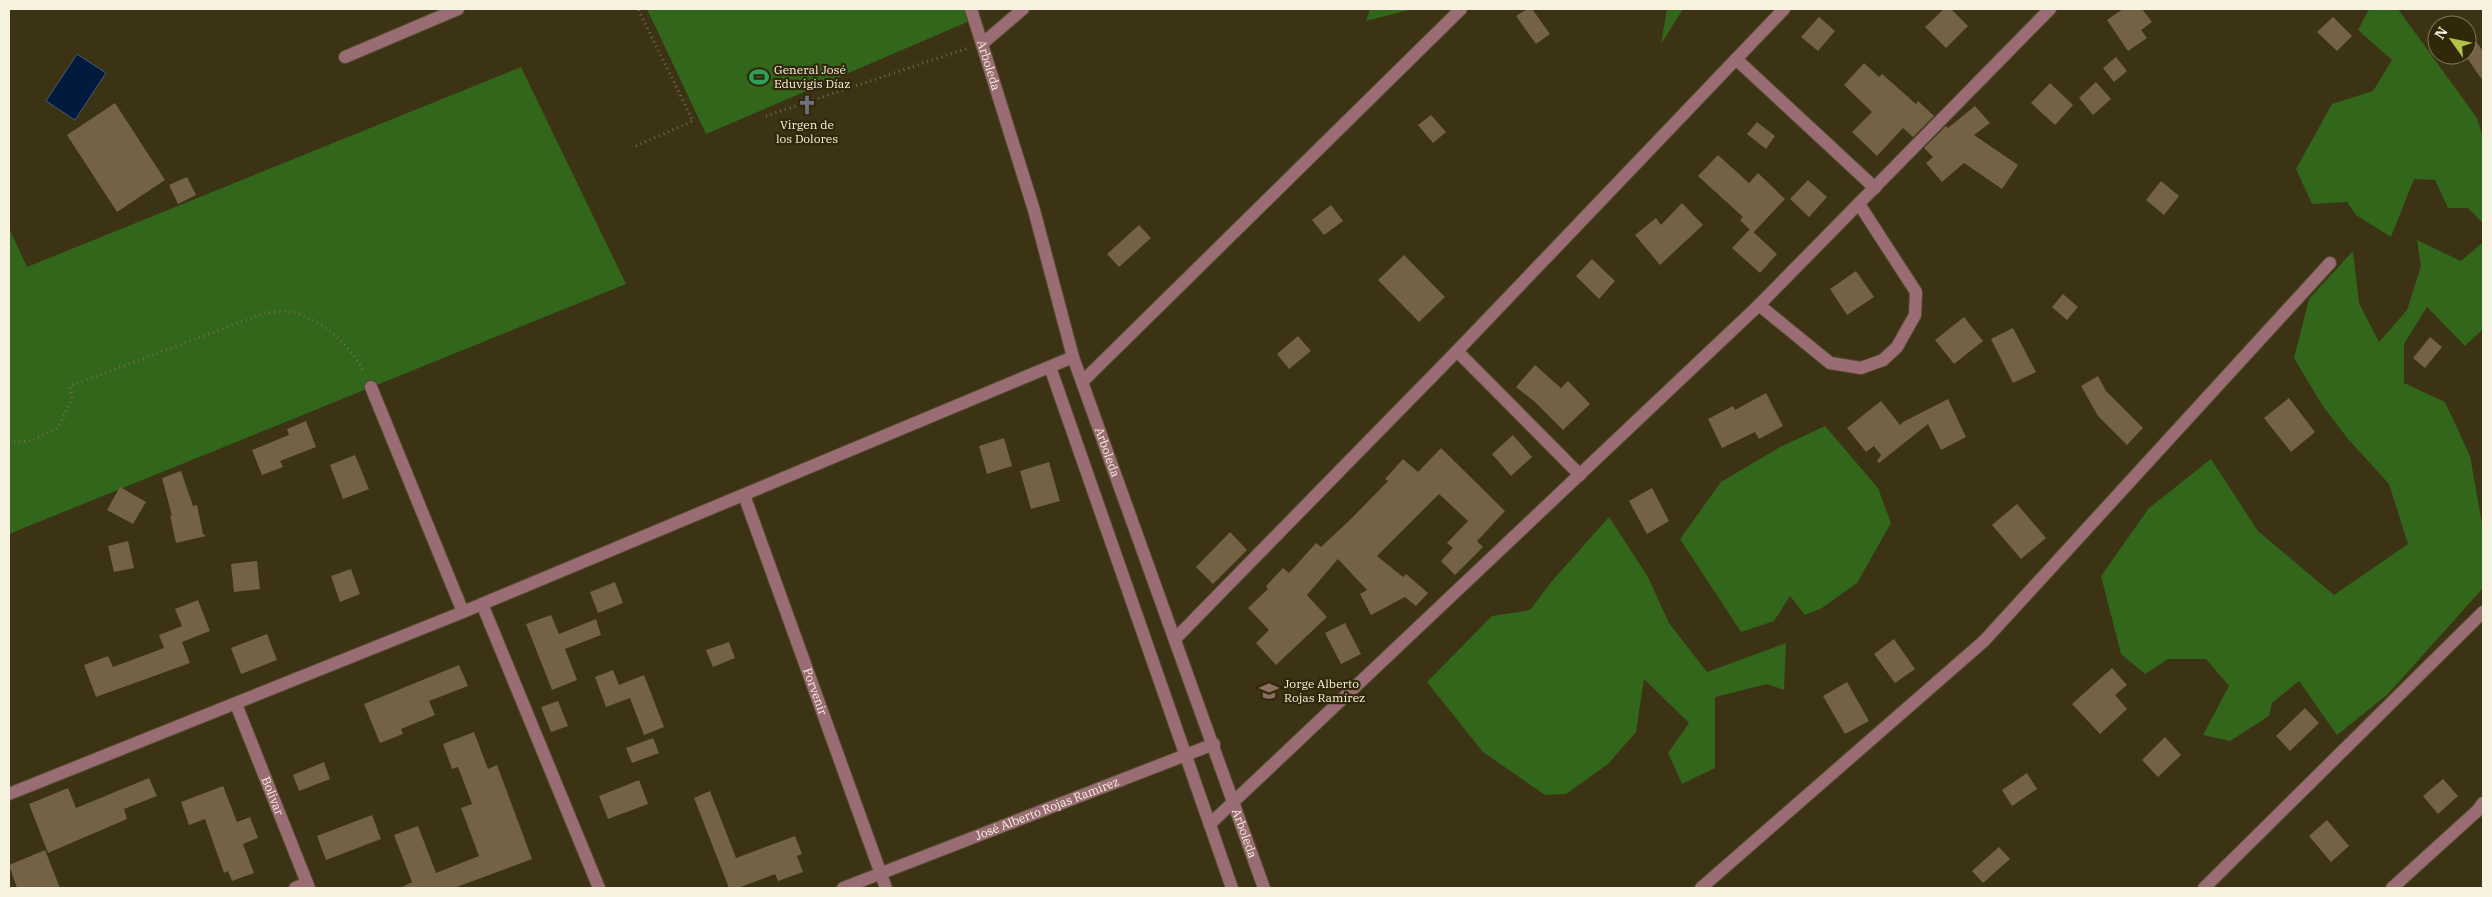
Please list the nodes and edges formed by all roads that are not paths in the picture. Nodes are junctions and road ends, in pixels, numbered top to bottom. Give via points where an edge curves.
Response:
1 (458, 9) edge
2 (971, 9) edge
3 (1023, 9) edge
4 (1461, 9) edge
5 (1784, 9) edge
6 (2050, 9) edge
7 (983, 43) junction
8 (345, 57) dead end
9 (1736, 59) junction
10 (1875, 188) junction
11 (1859, 204) junction
12 (2330, 263) dead end
13 (1759, 305) junction
14 (1457, 351) junction
15 (1073, 357) junction
16 (1050, 367) junction
17 (1083, 382) junction
18 (371, 387) road end
19 (1580, 475) junction
20 (744, 495) junction
21 (482, 604) junction
22 (463, 612) junction
23 (2483, 612) edge
24 (1176, 638) junction
25 (236, 704) junction
26 (1214, 744) junction
27 (1186, 755) junction
28 (9, 794) edge
29 (1234, 802) junction
30 (2483, 803) edge
31 (1210, 824) junction
32 (881, 875) junction
33 (308, 886) edge
34 (295, 888) edge
35 (599, 888) edge
36 (843, 888) edge
37 (886, 888) edge
38 (1232, 888) edge
39 (1264, 888) edge
40 (1701, 888) edge
41 (2204, 888) edge
42 (2392, 888) edge

1 - 8 street
2 - 7 street, Arboleda
3 - 7 street
4 - 17 street
5 - 9 street
6 - 10 street
7 - 15 street, Arboleda via 1034,210
9 - 10 street
9 - 14 street
10 - 11 street
11 - 13 street
11 - 13 street via 1916,292 1914,315 1897,347 1883,360 1861,368 1830,363
12 - 40 street via 1984,642
13 - 19 street
14 - 19 street
14 - 24 street
15 - 16 street
15 - 17 street, Arboleda
16 - 20 street
16 - 27 street
17 - 24 street, Arboleda
18 - 22 street
19 - 29 street
20 - 21 street
20 - 32 street, Porvenir
21 - 22 street
21 - 35 street
22 - 25 street
23 - 41 street
24 - 26 street, Arboleda
25 - 28 street
25 - 33 street, Bolivar
26 - 27 street, José Alberto Rojas Ramírez
26 - 29 street, Arboleda
27 - 31 street
27 - 32 street, José Alberto Rojas Ramírez
29 - 31 street
29 - 39 street, Arboleda
30 - 42 street
31 - 38 street
32 - 36 street, José Alberto Rojas Ramírez
32 - 37 street, Porvenir
33 - 34 street

